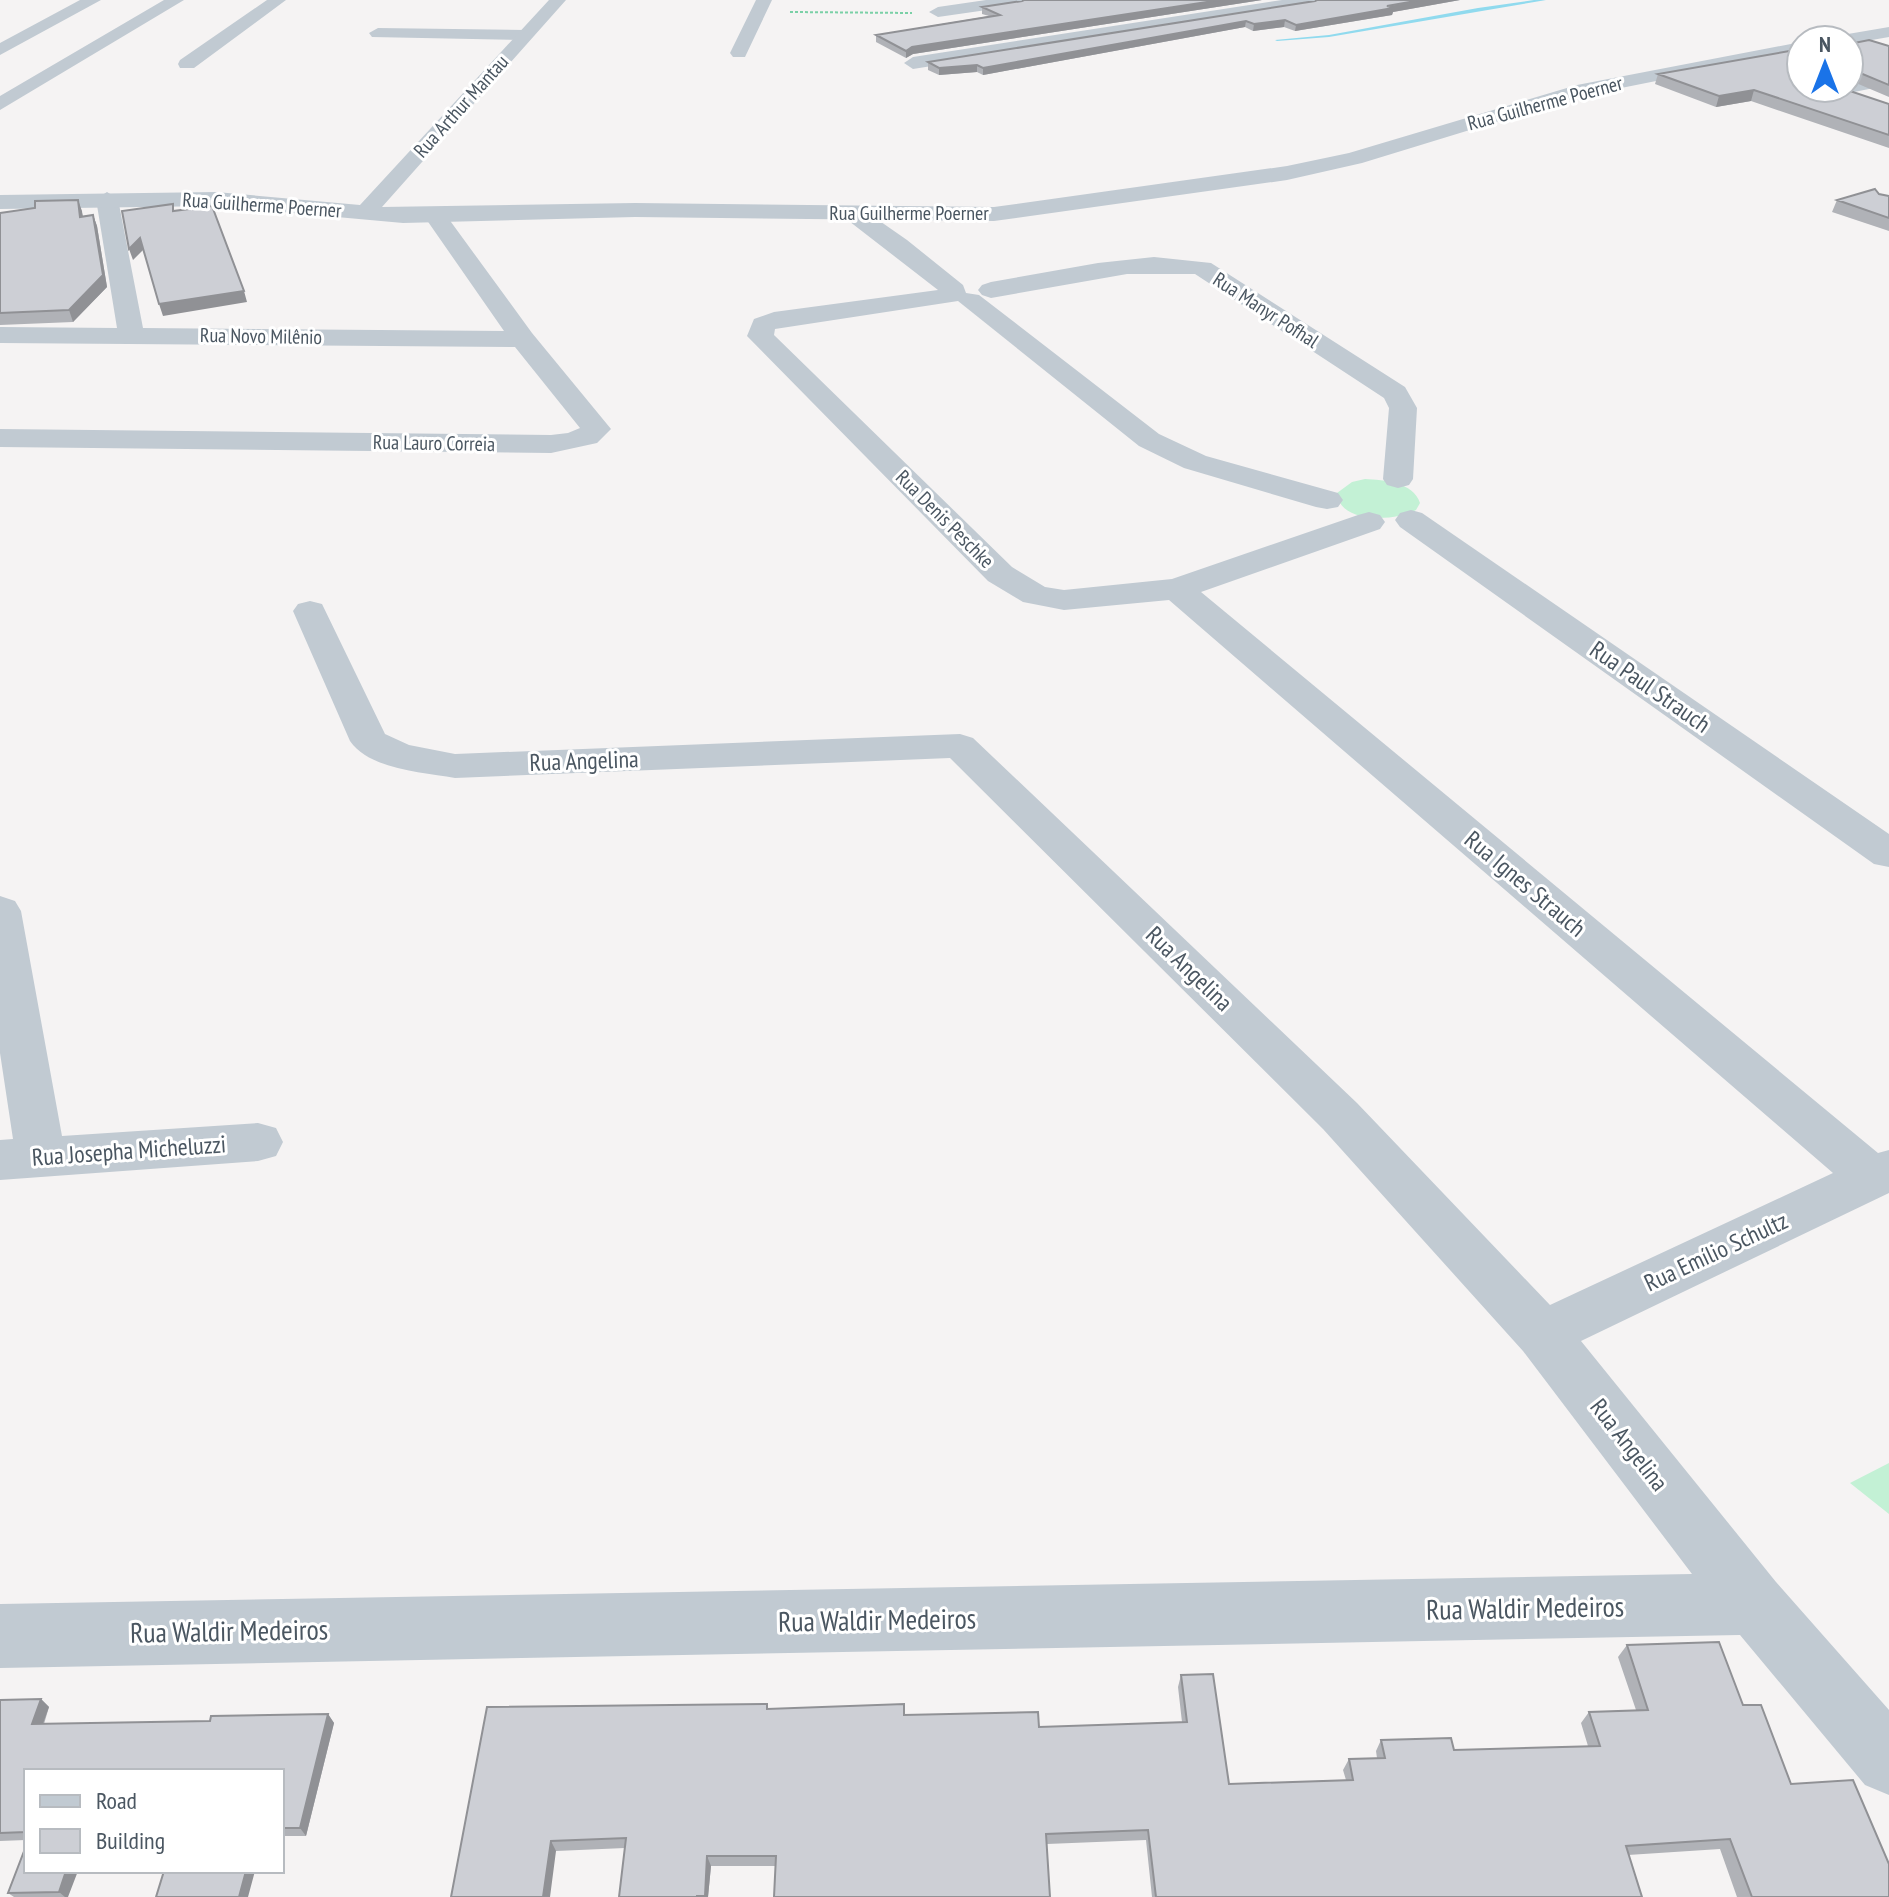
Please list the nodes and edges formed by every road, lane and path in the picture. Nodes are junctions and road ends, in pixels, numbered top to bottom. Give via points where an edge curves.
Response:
1 (93, 0) edge
2 (176, 0) edge
3 (278, 0) edge
4 (558, 0) edge
5 (1021, 0) edge
6 (1314, 0) edge
7 (760, 5) edge
8 (938, 12) joint
9 (0, 26) edge
10 (45, 27) junction
11 (1889, 32) edge
12 (378, 33) dead end
13 (525, 35) junction
14 (1865, 36) edge
15 (1865, 44) edge
16 (0, 50) edge
17 (1785, 50) edge
18 (1889, 50) edge
19 (739, 53) dead end
20 (913, 63) edge
21 (187, 64) dead end
22 (1889, 79) edge
23 (1865, 83) edge
24 (1865, 99) edge
25 (1876, 103) edge
26 (0, 104) edge
27 (107, 199) junction
28 (1, 201) edge
29 (853, 213) junction
30 (364, 214) junction
31 (916, 214) junction
32 (435, 216) junction
33 (972, 293) junction
34 (0, 335) edge
35 (131, 335) junction
36 (523, 339) junction
37 (0, 438) edge
38 (1354, 483) junction
39 (1411, 520) junction
40 (1369, 522) junction
41 (1177, 589) junction
42 (310, 611) dead end
43 (1889, 854) edge
44 (0, 911) edge
45 (258, 1142) dead end
46 (20, 1159) edge
47 (1881, 1174) edge
48 (1542, 1334) junction
49 (1754, 1604) junction
50 (0, 1636) edge
51 (1889, 1761) edge

1 - 10 street
2 - 26 street
3 - 21 street
4 - 13 street, Rua Arthur Mantau
5 - 8 street
6 - 20 street
7 - 8 path via 863,14
7 - 19 street
9 - 10 street
10 - 16 street
11 - 14 street
12 - 13 street
13 - 30 street, Rua Arthur Mantau
15 - 18 street
17 - 31 street, Rua Guilherme Poerner via 1577,91 1287,173 1024,210
22 - 23 street
24 - 25 street
27 - 28 street, Rua Guilherme Poerner
27 - 30 street, Rua Guilherme Poerner via 229,199
27 - 35 street
29 - 31 street, Rua Guilherme Poerner
29 - 32 street, Rua Guilherme Poerner via 635,210
29 - 33 street
30 - 32 street, Rua Guilherme Poerner
31 - 33 street via 915,240
32 - 36 street, Rua Lauro Correia
33 - 38 street via 1149,440 1195,462
33 - 38 street, Rua Manyr Pofhal via 1157,263 1202,268 1395,393 1403,408
33 - 41 street, Rua Denis Peschke via 774,320 763,325 760,336 1000,574 1023,588 1064,600
34 - 35 street, Rua Novo Milênio
35 - 36 street, Rua Novo Milênio
36 - 37 street, Rua Lauro Correia via 596,429 587,437 551,444
38 - 39 street via 1425,495 1424,513
38 - 40 street via 1349,517
39 - 40 street
39 - 43 street, Rua Paul Strauch
40 - 41 street, Rua Denis Peschke
41 - 47 street, Rua Ignes Strauch
42 - 48 street, Rua Angelina via 369,741 398,755 455,766 960,746 1340,1116
44 - 46 street
45 - 46 street, Rua Josepha Micheluzzi
47 - 48 street, Rua Emílio Schultz
48 - 49 street, Rua Angelina
49 - 50 street, Rua Waldir Medeiros
49 - 51 street, Rua Angelina

